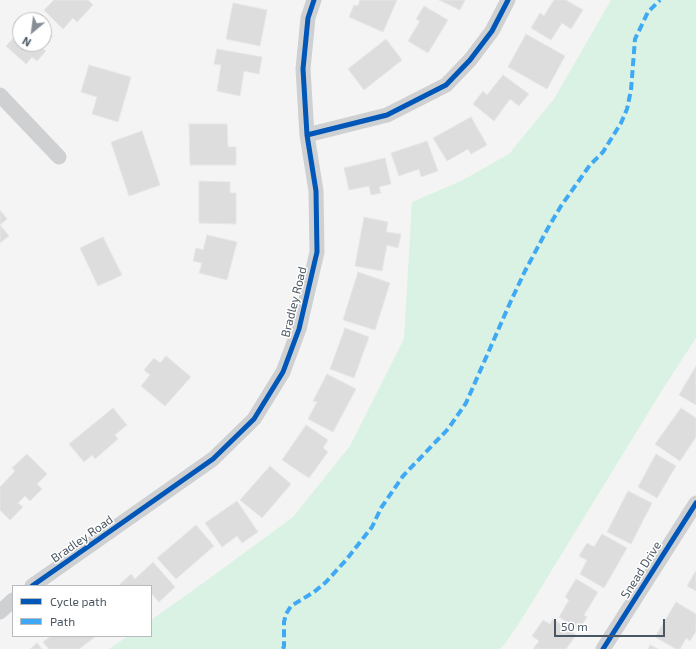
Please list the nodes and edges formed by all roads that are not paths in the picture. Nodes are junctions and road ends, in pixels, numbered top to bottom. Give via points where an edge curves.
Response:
1 (314, 0) edge
2 (508, 0) edge
3 (0, 95) edge
4 (307, 135) junction
5 (59, 157) dead end
6 (696, 502) edge
7 (33, 585) edge
8 (12, 601) edge
9 (0, 612) edge
10 (603, 649) edge

1 - 4 street, Bradley Road via 308,18 304,69
2 - 4 street via 492,31 470,60 446,85 387,114
3 - 5 street
4 - 7 street, Bradley Road via 316,191 317,252 300,329 283,372 254,419 213,459
6 - 10 street, Snead Drive
8 - 9 street

